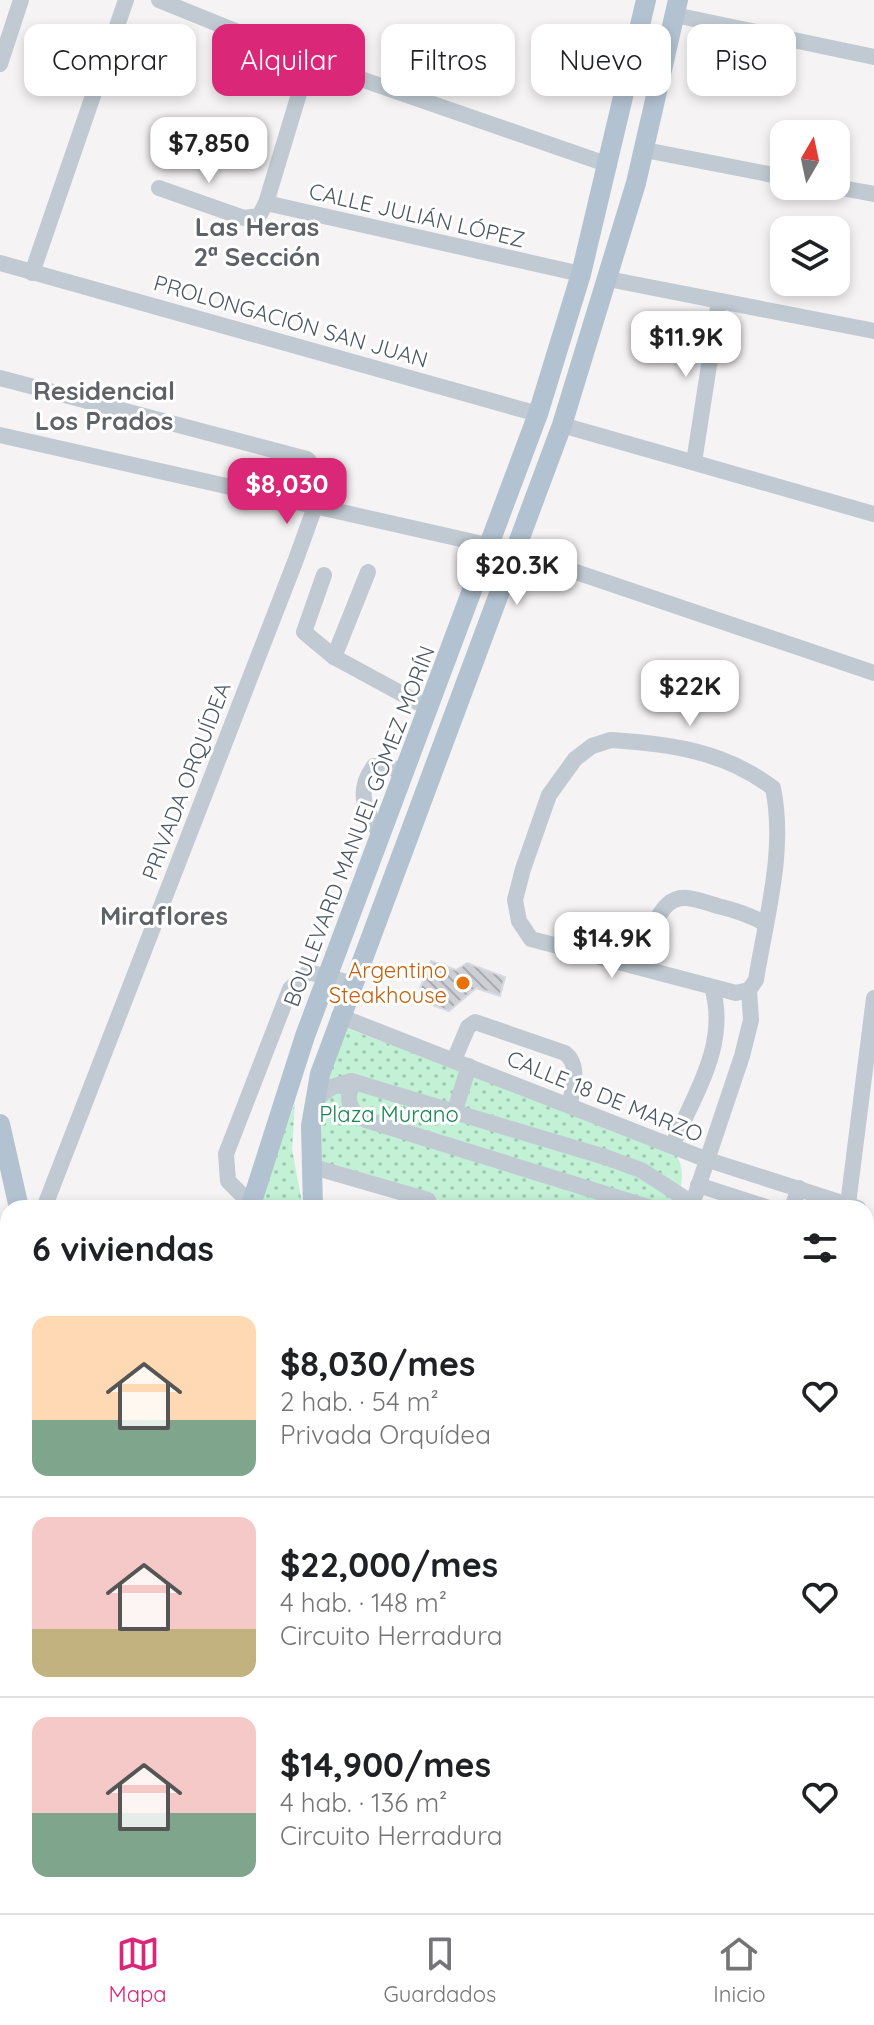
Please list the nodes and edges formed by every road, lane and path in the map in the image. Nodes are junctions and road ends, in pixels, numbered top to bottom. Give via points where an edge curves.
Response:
1 (21, 0) edge
2 (126, 0) edge
3 (159, 0) edge
4 (646, 0) edge
5 (677, 7) edge
6 (218, 24) edge
7 (874, 57) edge
8 (0, 64) edge
9 (365, 80) edge
10 (298, 96) edge
11 (645, 150) junction
12 (609, 165) junction
13 (770, 174) edge
14 (159, 188) dead end
15 (850, 190) edge
16 (874, 194) edge
17 (266, 203) junction
18 (0, 263) edge
19 (32, 273) junction
20 (581, 274) junction
21 (608, 279) junction
22 (719, 301) junction
23 (874, 331) edge
24 (0, 378) edge
25 (538, 414) junction
26 (562, 425) junction
27 (0, 435) edge
28 (694, 462) junction
29 (316, 504) junction
30 (874, 514) edge
31 (490, 546) junction
32 (514, 551) junction
33 (368, 572) dead end
34 (324, 575) dead end
35 (334, 657) junction
36 (874, 673) edge
37 (428, 708) junction
38 (405, 770) junction
39 (380, 834) junction
40 (766, 924) junction
41 (648, 968) junction
42 (328, 975) junction
43 (351, 983) junction
44 (712, 987) junction
45 (749, 990) junction
46 (874, 998) edge
47 (339, 1016) junction
48 (462, 1063) junction
49 (351, 1081) junction
50 (314, 1100) junction
51 (570, 1105) junction
52 (455, 1110) junction
53 (0, 1124) edge
54 (673, 1144) junction
55 (705, 1159) junction
56 (0, 1163) edge
57 (310, 1166) junction
58 (661, 1182) junction
59 (698, 1185) junction
60 (799, 1188) junction
61 (8, 1200) edge
62 (17, 1200) edge
63 (47, 1200) edge
64 (245, 1200) edge
65 (252, 1200) edge
66 (312, 1200) edge
67 (428, 1200) edge
68 (627, 1200) edge
69 (654, 1200) edge
70 (684, 1200) edge
71 (694, 1200) edge
72 (744, 1200) edge
73 (795, 1200) edge
74 (835, 1200) edge
75 (854, 1200) edge

1 - 8 street
2 - 19 street
3 - 6 street
4 - 12 main road, BOULEVARD MANUEL GÓMEZ MORÍN
5 - 7 street
5 - 11 main road
9 - 12 street
10 - 17 street
11 - 13 street
11 - 21 main road
12 - 20 main road, BOULEVARD MANUEL GÓMEZ MORÍN
14 - 17 street via 244,218 259,216
15 - 16 street
17 - 20 street, CALLE JULIÁN LÓPEZ
18 - 19 street, PROLONGACIÓN SAN JUAN
19 - 25 street, PROLONGACIÓN SAN JUAN
20 - 25 main road, BOULEVARD MANUEL GÓMEZ MORÍN
21 - 22 street
21 - 26 main road
22 - 23 street
22 - 28 street
24 - 29 street via 307,459 318,472
25 - 31 main road, BOULEVARD MANUEL GÓMEZ MORÍN
26 - 28 street
26 - 32 main road
27 - 29 street
28 - 30 street
29 - 31 street
29 - 63 street, PRIVADA ORQUÍDEA
31 - 32 street
31 - 37 main road, BOULEVARD MANUEL GÓMEZ MORÍN
32 - 36 street
32 - 43 main road
33 - 35 street
34 - 35 street via 304,632
35 - 37 street
37 - 38 main road, BOULEVARD MANUEL GÓMEZ MORÍN
38 - 39 main road, BOULEVARD MANUEL GÓMEZ MORÍN
38 - 39 street via 374,766 362,792 363,807
39 - 42 main road, BOULEVARD MANUEL GÓMEZ MORÍN
40 - 41 street via 750,914 685,897 671,900 647,949
40 - 41 street via 778,814 773,788 716,756 674,744 611,740 592,746 575,759 549,795 515,900 519,921 531,939
40 - 45 street via 756,980
41 - 44 street
42 - 43 street
42 - 64 street via 308,972 290,989 226,1154 228,1181
42 - 65 main road, BOULEVARD MANUEL GÓMEZ MORÍN
43 - 47 main road
44 - 45 street via 736,993
44 - 54 street via 719,1024 715,1048
45 - 55 street via 751,1020 742,1056
46 - 75 street
47 - 48 street, CALLE 18 DE MARZO
47 - 50 main road
48 - 51 street, CALLE 18 DE MARZO
48 - 51 street via 468,1027 475,1022 565,1053 575,1069
48 - 52 street
49 - 50 street
49 - 52 street
49 - 68 street via 347,1101 353,1113 366,1120
50 - 57 main road
51 - 54 street, CALLE 18 DE MARZO
52 - 58 street via 605,1157
53 - 62 main road
54 - 55 street, CALLE 18 DE MARZO
55 - 59 street
55 - 60 street, CALLE 18 DE MARZO
56 - 61 main road
57 - 66 main road
57 - 67 street
58 - 69 street
58 - 70 street
59 - 71 street
59 - 72 street
60 - 73 street
60 - 74 street, CALLE 18 DE MARZO

